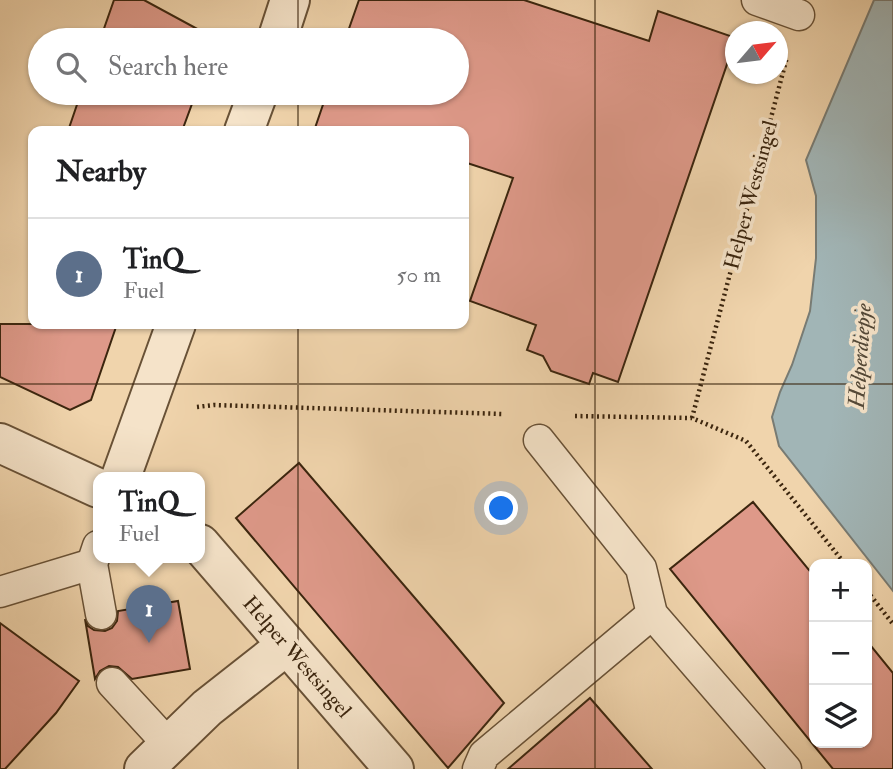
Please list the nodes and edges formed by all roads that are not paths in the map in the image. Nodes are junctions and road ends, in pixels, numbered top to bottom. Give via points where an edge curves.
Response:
1 (290, 0) edge
2 (758, 0) edge
3 (799, 15) road end
4 (281, 28) edge
5 (254, 105) edge
6 (246, 126) edge
7 (174, 329) edge
8 (539, 440) dead end
9 (0, 443) edge
10 (123, 472) edge
11 (93, 486) edge
12 (205, 550) edge
13 (93, 556) edge
14 (96, 563) edge
15 (0, 592) edge
16 (101, 614) dead end
17 (652, 614) junction
18 (287, 645) junction
19 (112, 683) dead end
20 (157, 757) edge
21 (394, 769) edge
22 (478, 769) edge
23 (786, 769) edge

1 - 4 street
2 - 3 lane
5 - 6 street
7 - 10 street
8 - 17 lane via 641,568
9 - 11 street
12 - 18 street, Helper Westsingel
13 - 15 lane
14 - 16 lane
17 - 22 lane via 484,755
17 - 23 lane
18 - 20 street via 207,708
18 - 21 street, Helper Westsingel
19 - 20 lane

